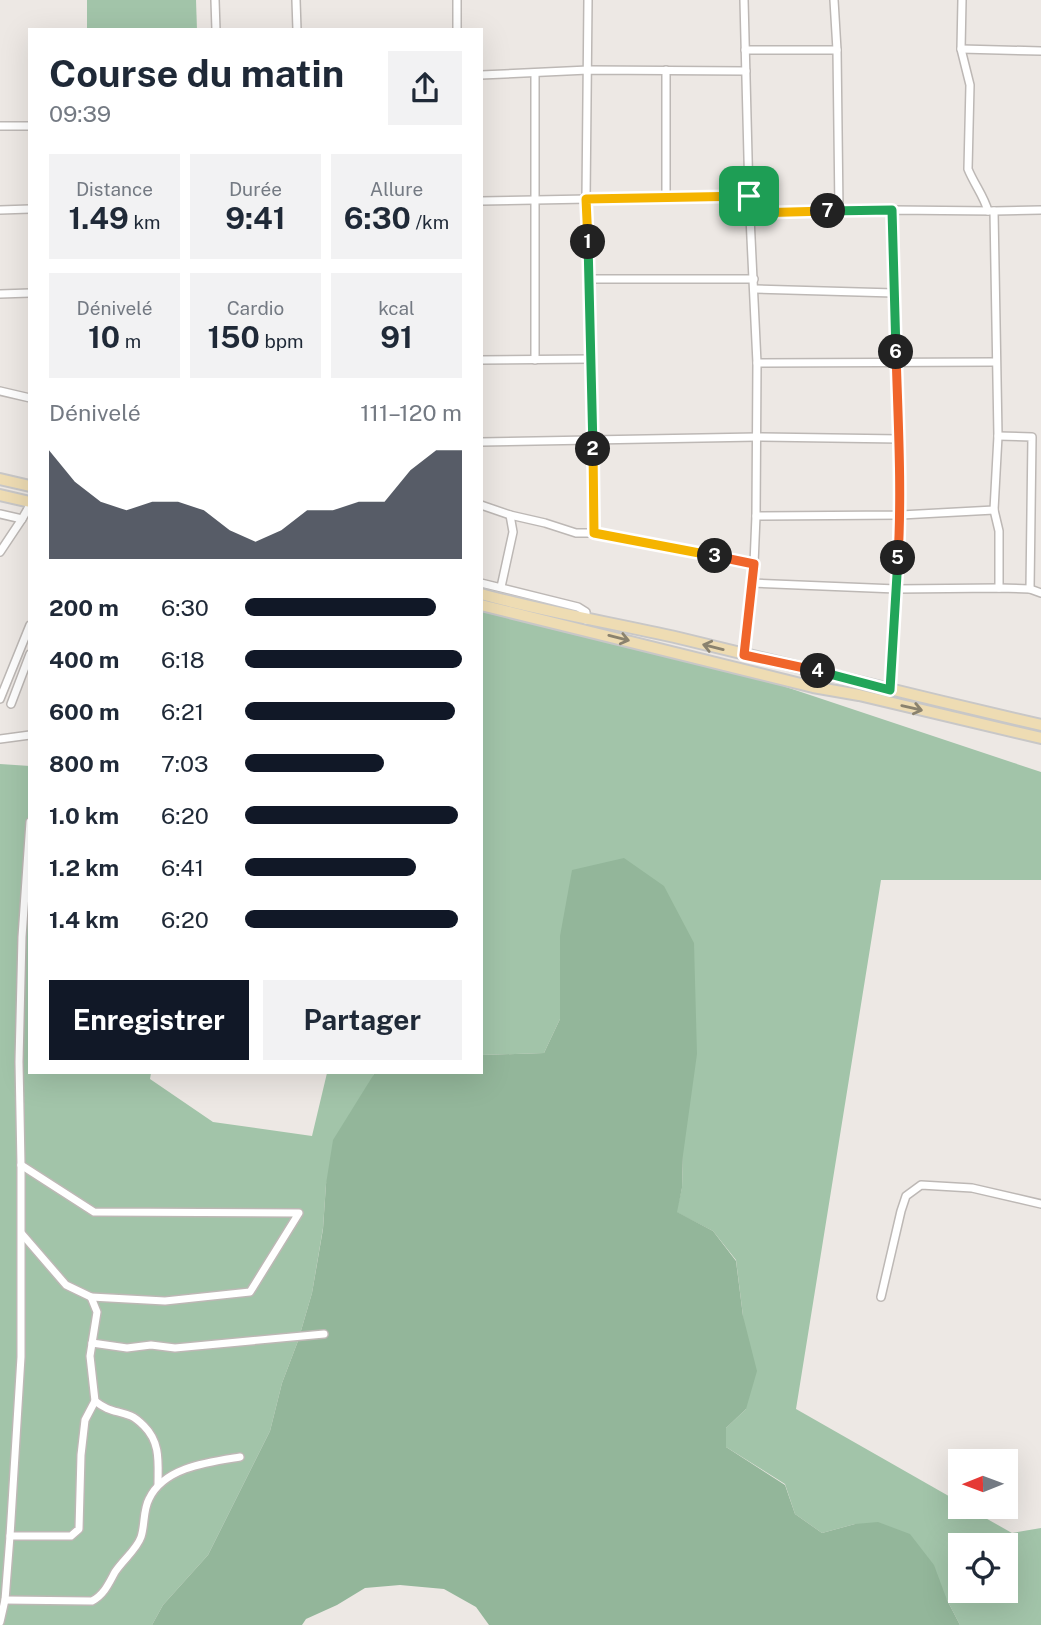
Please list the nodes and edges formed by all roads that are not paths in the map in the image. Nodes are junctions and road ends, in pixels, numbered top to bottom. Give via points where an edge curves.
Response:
1 (215, 0) edge
2 (296, 0) edge
3 (457, 0) edge
4 (588, 0) edge
5 (744, 0) edge
6 (834, 0) edge
7 (962, 0) edge
8 (216, 28) edge
9 (296, 28) edge
10 (457, 28) edge
11 (961, 49) junction
12 (745, 50) junction
13 (837, 50) junction
14 (1041, 51) edge
15 (666, 70) junction
16 (588, 71) junction
17 (746, 71) junction
18 (535, 73) junction
19 (483, 75) edge
20 (0, 126) edge
21 (28, 126) edge
22 (749, 196) junction
23 (666, 197) junction
24 (586, 199) junction
25 (535, 200) junction
26 (483, 201) edge
27 (28, 209) edge
28 (1041, 209) edge
29 (0, 210) edge
30 (892, 210) junction
31 (839, 211) junction
32 (991, 211) junction
33 (750, 213) junction
34 (590, 279) junction
35 (754, 279) junction
36 (755, 289) junction
37 (28, 293) edge
38 (894, 293) junction
39 (0, 294) edge
40 (590, 359) junction
41 (483, 360) edge
42 (535, 360) junction
43 (995, 362) junction
44 (757, 363) junction
45 (896, 363) junction
46 (0, 391) edge
47 (28, 398) edge
48 (998, 436) junction
49 (757, 437) junction
50 (593, 439) junction
51 (900, 439) junction
52 (483, 442) edge
53 (0, 479) edge
54 (28, 486) edge
55 (0, 495) edge
56 (28, 502) edge
57 (483, 506) edge
58 (28, 507) edge
59 (994, 510) junction
60 (0, 514) edge
61 (510, 515) junction
62 (901, 515) junction
63 (756, 516) junction
64 (22, 519) junction
65 (594, 533) junction
66 (0, 552) edge
67 (754, 564) junction
68 (483, 583) edge
69 (752, 583) junction
70 (501, 587) junction
71 (999, 588) junction
72 (896, 589) junction
73 (1030, 590) junction
74 (1041, 593) edge
75 (483, 594) edge
76 (483, 605) edge
77 (586, 620) junction
78 (28, 630) edge
79 (744, 655) junction
80 (28, 660) edge
81 (890, 690) junction
82 (0, 699) edge
83 (12, 704) dead end
84 (1041, 725) edge
85 (28, 735) edge
86 (1041, 738) edge
87 (0, 739) edge
88 (28, 851) edge
89 (22, 1165) junction
90 (1041, 1204) edge
91 (21, 1234) junction
92 (91, 1297) junction
93 (881, 1297) dead end
94 (324, 1334) dead end
95 (92, 1343) junction
96 (95, 1401) junction
97 (240, 1457) dead end
98 (158, 1485) junction
99 (10, 1536) junction
100 (5, 1601) junction
101 (0, 1622) edge

1 - 8 street
2 - 9 street
3 - 10 street
4 - 16 street
5 - 12 street
6 - 13 street
7 - 11 street
11 - 14 street
11 - 32 street via 970,85 968,169
12 - 13 street
12 - 17 street
13 - 31 street
15 - 16 street
15 - 17 street
15 - 23 street
16 - 18 street
16 - 24 street
17 - 22 street
18 - 19 street
18 - 25 street
20 - 21 street
22 - 23 street
22 - 33 street
23 - 24 street
24 - 25 street
24 - 34 street
25 - 26 street
25 - 42 street
27 - 29 street
28 - 32 street
30 - 31 street
30 - 32 street
30 - 38 street
31 - 33 street
32 - 43 street
33 - 35 street
34 - 35 street
34 - 40 street
35 - 36 street
36 - 38 street
36 - 44 street
37 - 39 street
38 - 45 street
40 - 42 street
40 - 50 street
41 - 42 street
43 - 45 street
43 - 48 street
44 - 45 street
44 - 49 street
45 - 51 street
46 - 47 street
48 - 59 street
48 - 73 street via 1032,437
49 - 50 street
49 - 51 street
49 - 63 street
50 - 52 street
50 - 65 street
51 - 62 street
53 - 54 main road
55 - 56 main road
57 - 61 street
58 - 64 street
59 - 62 street
59 - 71 street via 999,531
60 - 64 street
61 - 65 street via 576,533
61 - 70 street via 513,532
62 - 63 street
62 - 72 street
63 - 67 street
64 - 66 street
65 - 67 street
67 - 69 street
68 - 70 street
69 - 72 street
69 - 79 street
70 - 77 street via 579,607 586,612
71 - 72 street
71 - 73 street
72 - 81 street
73 - 74 street
75 - 77 main road
76 -> 86 main road
79 -> 77 main road
78 - 82 street
79 - 81 main road
80 - 83 street
81 - 84 main road
85 - 87 street
88 - 89 street via 19,1062
89 - 91 street
89 - 92 street via 94,1212 299,1213 250,1292 166,1301
90 - 93 street via 972,1188 921,1185 906,1196
91 - 92 street via 66,1285
91 - 99 street via 21,1357
92 - 95 street via 97,1312
94 - 95 street via 175,1348
95 - 96 street
96 - 98 street via 106,1410 134,1417 147,1429 158,1450
96 - 99 street via 85,1420 79,1529 71,1536
97 - 98 street via 198,1465
98 - 100 street via 148,1501 141,1539 100,1597 92,1601
99 - 100 street
100 - 101 street

